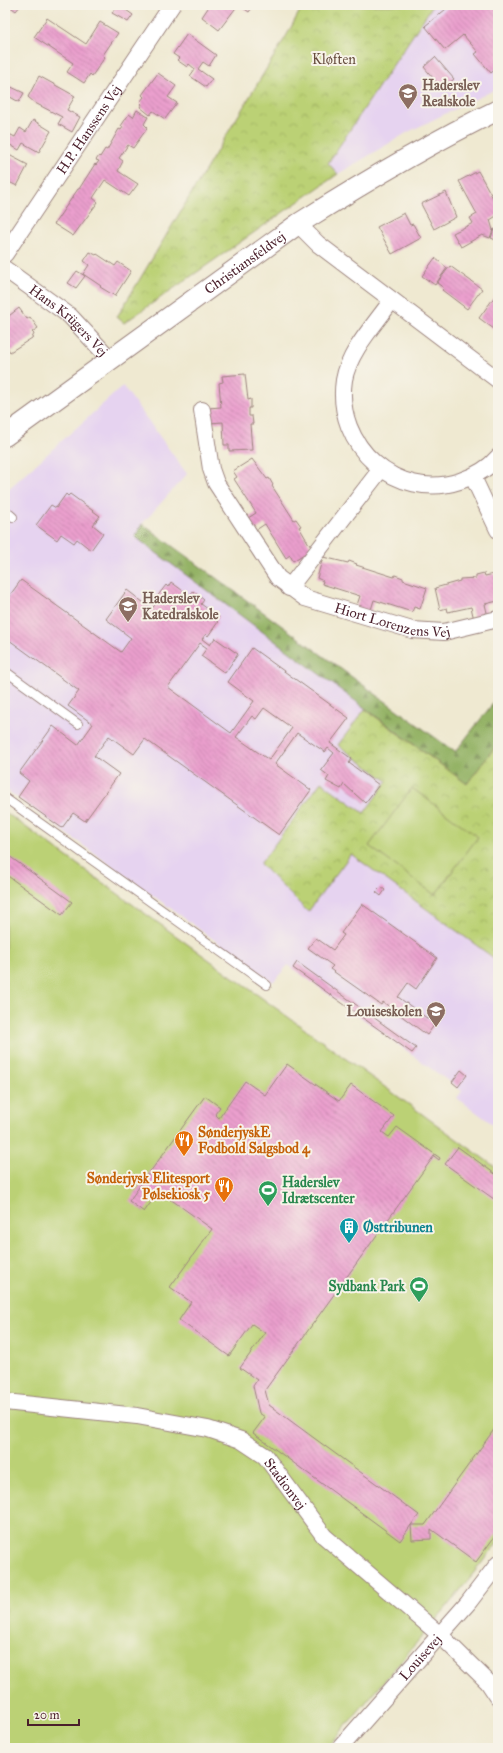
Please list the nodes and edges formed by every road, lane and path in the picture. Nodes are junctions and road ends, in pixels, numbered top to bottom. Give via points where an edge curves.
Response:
1 (172, 5) edge
2 (498, 110) edge
3 (298, 224) junction
4 (5, 254) edge
5 (5, 269) edge
6 (392, 300) junction
7 (110, 358) junction
8 (498, 380) edge
9 (202, 410) dead end
10 (5, 436) edge
11 (498, 457) edge
12 (380, 469) junction
13 (473, 477) junction
14 (5, 510) edge
15 (13, 517) dead end
16 (498, 530) edge
17 (289, 588) junction
18 (498, 619) edge
19 (5, 671) edge
20 (78, 724) dead end
21 (5, 798) edge
22 (267, 985) dead end
23 (5, 1402) edge
24 (498, 1564) edge
25 (440, 1635) junction
26 (498, 1697) edge
27 (340, 1748) edge

1 - 4 street, H.P. Hanssens Vej
2 - 3 street, Christiansfeldvej via 461,128
3 - 6 street via 318,244
3 - 7 street, Christiansfeldvej
5 - 7 street, Hans Krügers Vej via 70,316
6 - 8 street
6 - 12 street via 352,356 344,380 343,405 348,425 362,452
7 - 10 street, Christiansfeldvej
9 - 17 street, Hiort Lorenzens Vej via 211,469 216,483 278,578
11 - 13 street
12 - 13 street via 402,480 433,485 450,484
12 - 17 street
13 - 16 street
14 - 15 lane
17 - 18 street, Hiort Lorenzens Vej via 304,598 412,630 444,632
19 - 20 lane
21 - 22 lane
23 - 25 street, Stadionvej via 137,1416 208,1429 241,1440 264,1456 324,1536
24 - 25 street, Louisevej
25 - 26 street, Stadionvej via 488,1682
25 - 27 street, Louisevej

